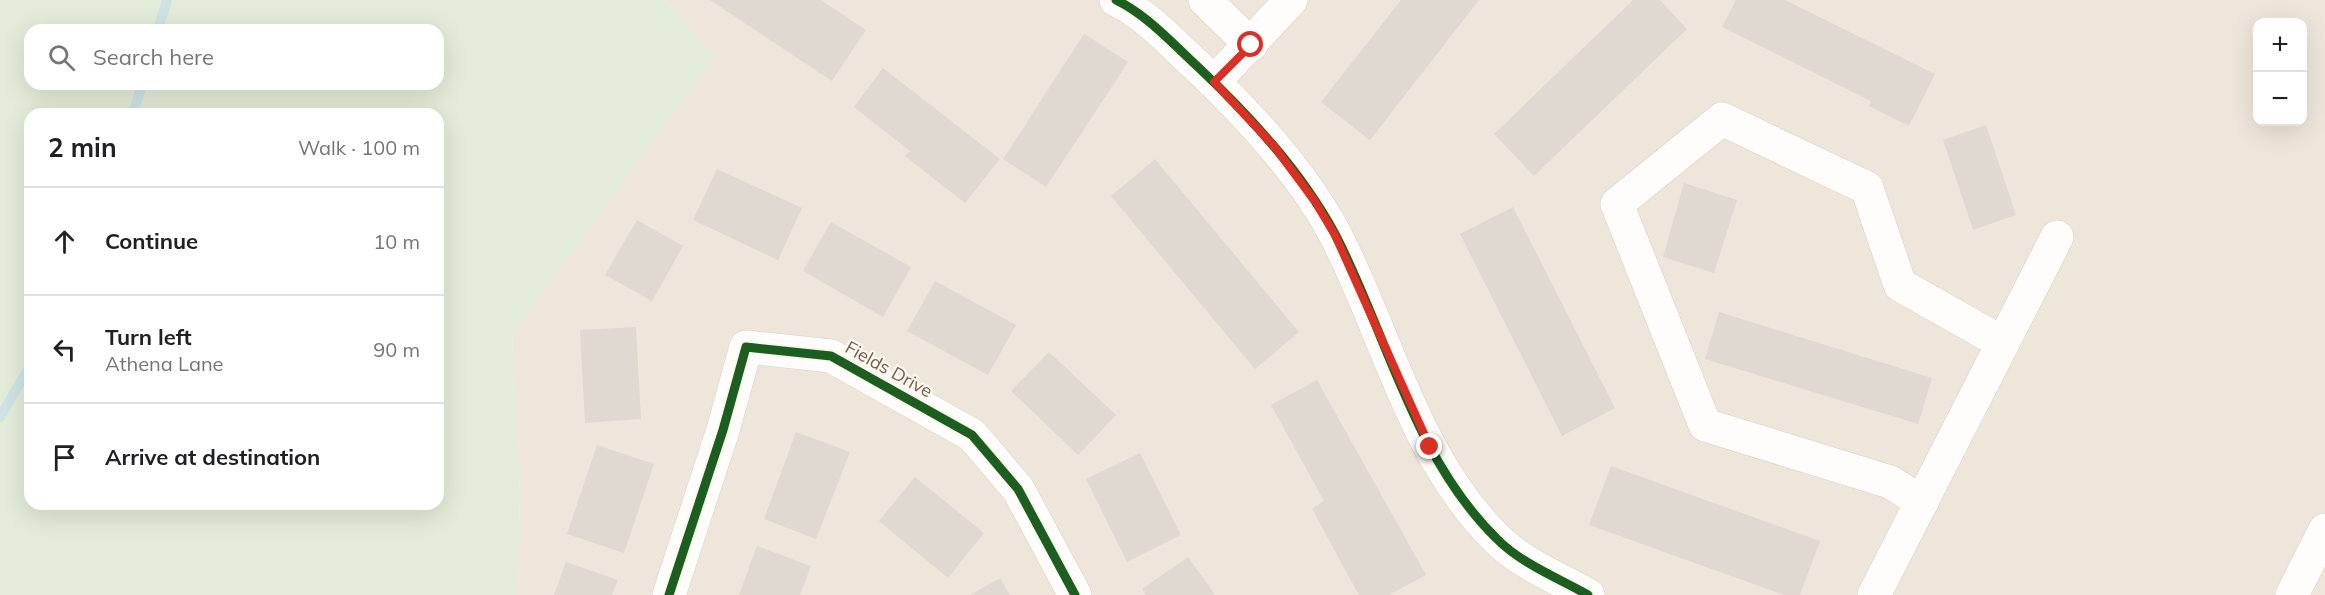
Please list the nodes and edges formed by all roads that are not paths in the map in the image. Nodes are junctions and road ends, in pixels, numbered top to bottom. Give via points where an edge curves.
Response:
1 (1116, 0) edge
2 (1205, 0) edge
3 (1291, 0) edge
4 (1251, 45) junction
5 (1214, 82) junction
6 (2057, 237) dead end
7 (2003, 343) junction
8 (1922, 501) junction
9 (2325, 530) edge
10 (669, 595) edge
11 (1074, 595) edge
12 (1588, 595) edge
13 (1874, 595) edge
14 (2292, 595) edge

1 - 5 street via 1145,19
2 - 4 street
3 - 4 street
4 - 5 street
5 - 12 street via 1273,145 1335,235 1430,447 1454,487 1497,540
6 - 7 street
7 - 8 street
7 - 8 street via 1900,285 1868,188 1722,119 1617,204 1705,425 1890,482
8 - 13 street
9 - 14 street
10 - 11 street, Fields Drive via 746,347 831,356 972,435 1018,489

